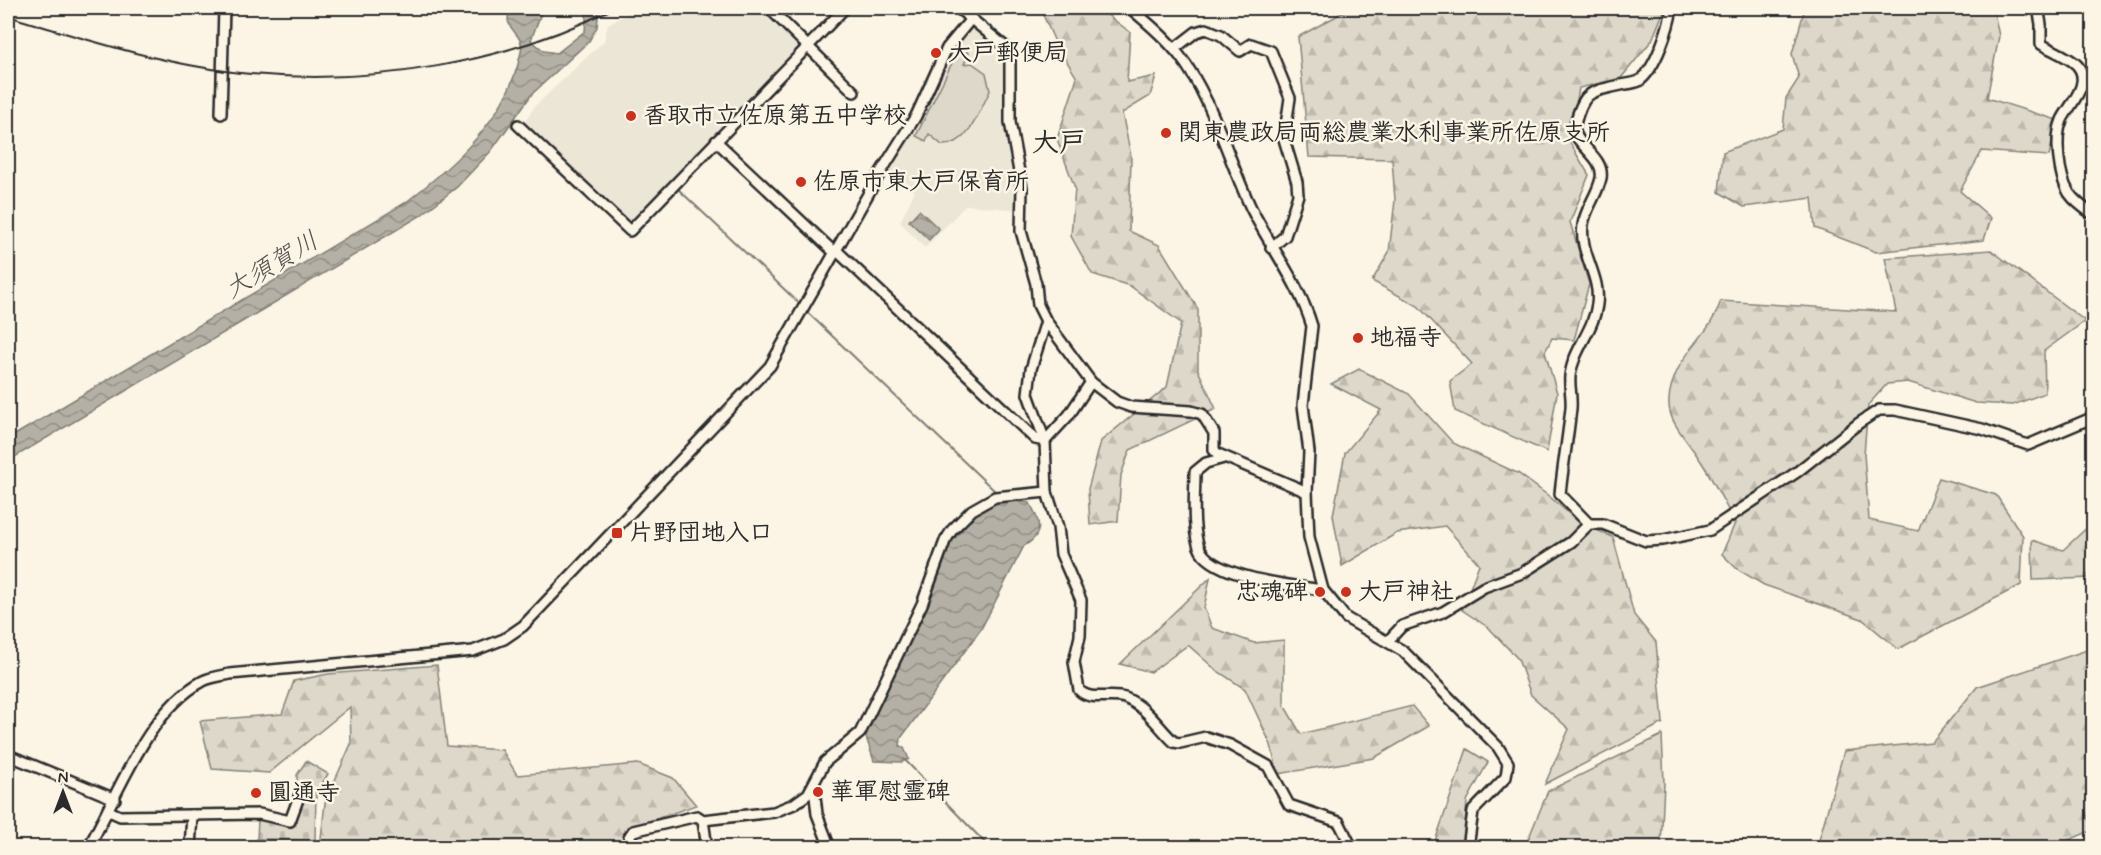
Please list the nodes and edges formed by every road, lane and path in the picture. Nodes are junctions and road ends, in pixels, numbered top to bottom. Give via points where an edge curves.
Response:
1 (224, 8) edge
2 (769, 8) edge
3 (844, 8) edge
4 (958, 8) edge
5 (1130, 8) edge
6 (1672, 8) edge
7 (2038, 8) edge
8 (971, 19) junction
9 (806, 45) junction
10 (1174, 49) junction
11 (854, 92) dead end
12 (222, 114) dead end
13 (518, 125) dead end
14 (716, 141) junction
15 (2094, 215) edge
16 (1271, 248) junction
17 (835, 251) junction
18 (1046, 321) junction
19 (1091, 382) junction
20 (2094, 417) edge
21 (1045, 441) junction
22 (1224, 458) junction
23 (1047, 492) junction
24 (1307, 492) junction
25 (1589, 524) junction
26 (1323, 590) junction
27 (1388, 641) junction
28 (8, 755) edge
29 (814, 787) junction
30 (300, 794) dead end
31 (115, 799) junction
32 (109, 811) junction
33 (192, 815) junction
34 (703, 820) junction
35 (87, 848) edge
36 (190, 848) edge
37 (632, 848) edge
38 (707, 848) edge
39 (830, 848) edge
40 (1352, 848) edge
41 (1468, 848) edge

1 - 12 street
2 - 9 street
3 - 9 street
4 - 8 street
5 - 10 street
6 - 25 street via 1652,66 1639,81 1589,92 1574,127 1600,165 1602,178 1583,224 1585,258 1594,276 1598,303 1570,377 1571,405 1560,494
7 - 15 street via 2041,44 2077,66 2081,76 2080,92 2062,121 2059,141 2069,194
8 - 17 street via 947,48 916,116
8 - 18 street via 1010,54 1010,122 1022,188 1021,231 1038,305
9 - 11 street
9 - 14 street
10 - 16 street via 1194,80
10 - 16 street via 1206,29 1221,35 1240,51 1251,44 1271,51 1290,98 1284,140 1298,195 1285,236
13 - 14 street via 630,231
14 - 17 street
16 - 24 street via 1301,296 1312,326 1304,405 1309,452
17 - 21 street via 1035,439
17 - 31 street via 770,366 513,633 473,651 230,674 204,681 182,696 145,740
18 - 19 street
18 - 21 street via 1031,369 1028,394
19 - 21 street
19 - 22 street via 1121,405 1202,414 1214,433 1214,450
20 - 25 street via 2028,445 1982,429 1879,410 1710,530 1646,541 1603,524
21 - 23 street
22 - 24 street
22 - 26 street via 1206,463 1195,472 1196,537 1200,550 1217,566 1241,574
23 - 29 street via 996,497 972,510 952,530 922,604 860,733 825,762
23 - 40 street via 1058,527 1061,554 1081,600 1080,636 1074,662 1083,695 1124,698 1139,706 1174,742 1217,739 1264,762 1289,805 1339,822
24 - 26 street via 1310,537
25 - 27 street via 1571,542 1522,573 1484,587 1443,612 1402,626
26 - 27 street via 1346,618
27 - 41 street via 1403,651 1498,747 1508,763 1506,777 1473,811
28 - 31 street
29 - 34 street via 794,804 774,812
29 - 39 street via 817,814
30 - 33 street via 290,821 259,814
31 - 32 street
32 - 33 street via 120,816
32 - 35 street
33 - 36 street
34 - 37 street via 697,816 633,831
34 - 38 street

